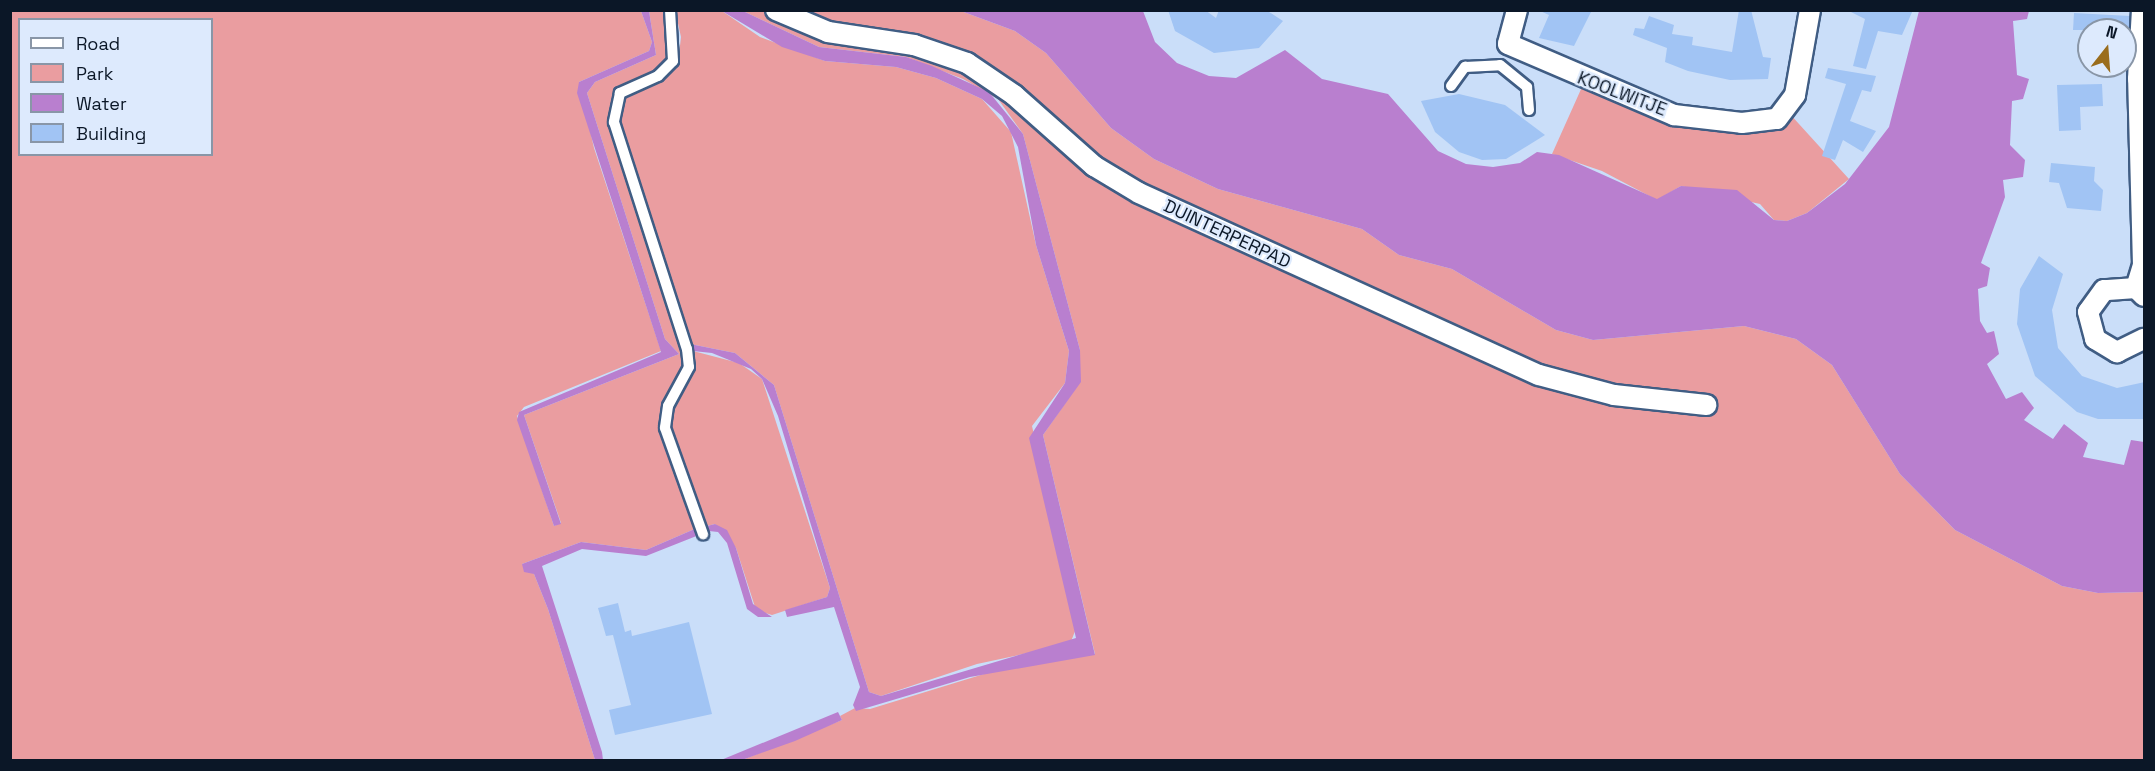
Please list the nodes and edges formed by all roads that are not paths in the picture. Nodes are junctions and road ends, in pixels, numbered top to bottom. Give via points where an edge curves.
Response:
1 (670, 10) edge
2 (776, 10) edge
3 (1517, 10) edge
4 (1810, 10) edge
5 (2142, 10) edge
6 (1508, 44) junction
7 (1500, 65) junction
8 (1451, 86) dead end
9 (1529, 110) dead end
10 (2140, 292) edge
11 (2145, 339) edge
12 (1706, 405) dead end
13 (704, 534) dead end

1 - 13 lane via 674,61 658,76 620,93 614,122 687,349 689,367 668,406 665,428
2 - 12 street, DUINTERPERPAD via 828,32 914,45 967,63 1014,95 1094,166 1139,193 1530,371 1614,395
3 - 6 street
4 - 6 street, KOOLWITJE via 1795,95 1777,119 1742,123 1674,114
5 - 10 street via 2138,79 2143,265
6 - 7 lane
7 - 8 lane via 1465,67
7 - 9 lane via 1527,87
10 - 11 street via 2104,290 2088,312 2095,339 2117,352

